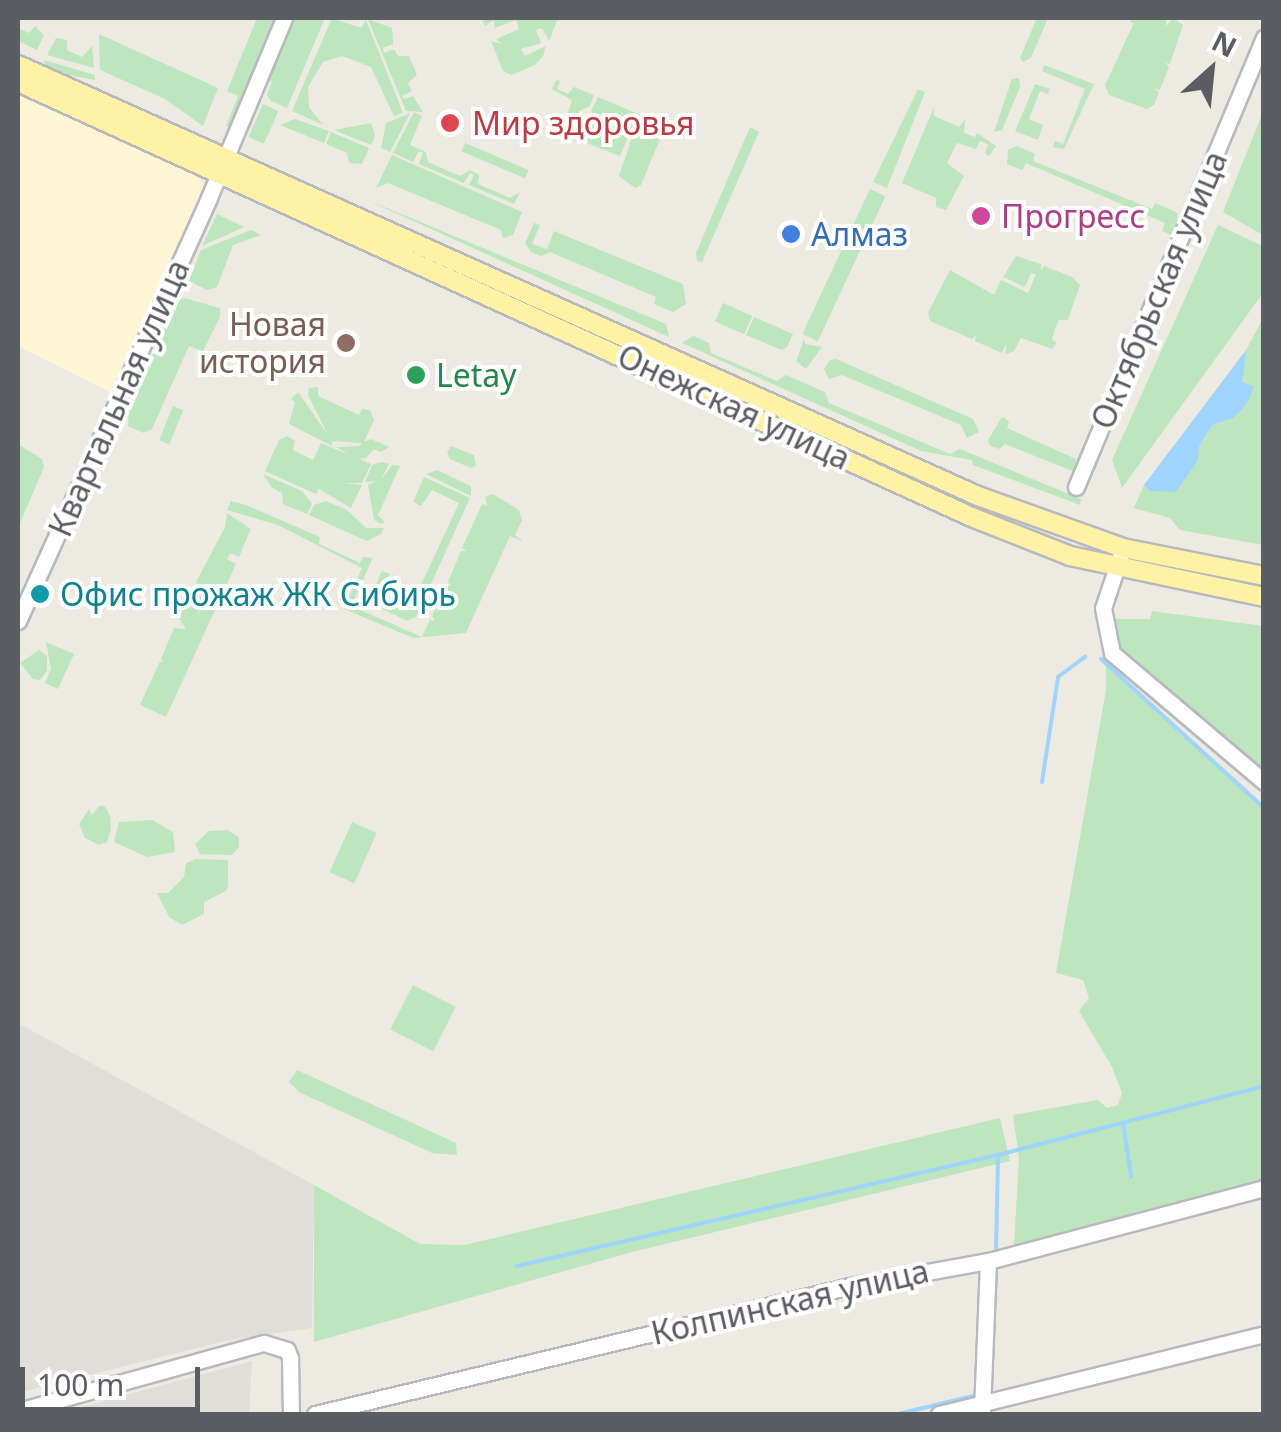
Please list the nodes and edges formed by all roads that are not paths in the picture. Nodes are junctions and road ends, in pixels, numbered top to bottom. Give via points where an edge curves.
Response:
1 (284, 18) edge
2 (1264, 38) edge
3 (18, 65) edge
4 (18, 82) edge
5 (223, 166) junction
6 (1076, 487) dead end
7 (1122, 548) junction
8 (1118, 569) junction
9 (1264, 576) edge
10 (1264, 597) edge
11 (18, 621) edge
12 (1264, 782) edge
13 (1264, 1188) edge
14 (988, 1261) junction
15 (1264, 1334) edge
16 (982, 1409) edge
17 (18, 1410) edge
18 (290, 1414) edge
19 (315, 1414) edge
20 (939, 1414) edge

1 - 5 street, Квартальная улица
2 - 6 street, Октябрьская улица
3 - 5 main road
4 - 5 main road
5 - 7 main road, Онежская улица via 978,496
5 - 8 main road, Онежская улица via 974,518
5 - 11 street, Квартальная улица
7 - 8 street
7 - 9 main road, Онежская улица
8 - 10 main road, Онежская улица
8 - 12 street via 1103,608 1112,653
13 - 14 street, Колпинская улица
14 - 16 street
14 - 19 street, Колпинская улица via 850,1286
15 - 16 street
16 - 20 street
17 - 18 street via 264,1343 287,1350 290,1358

